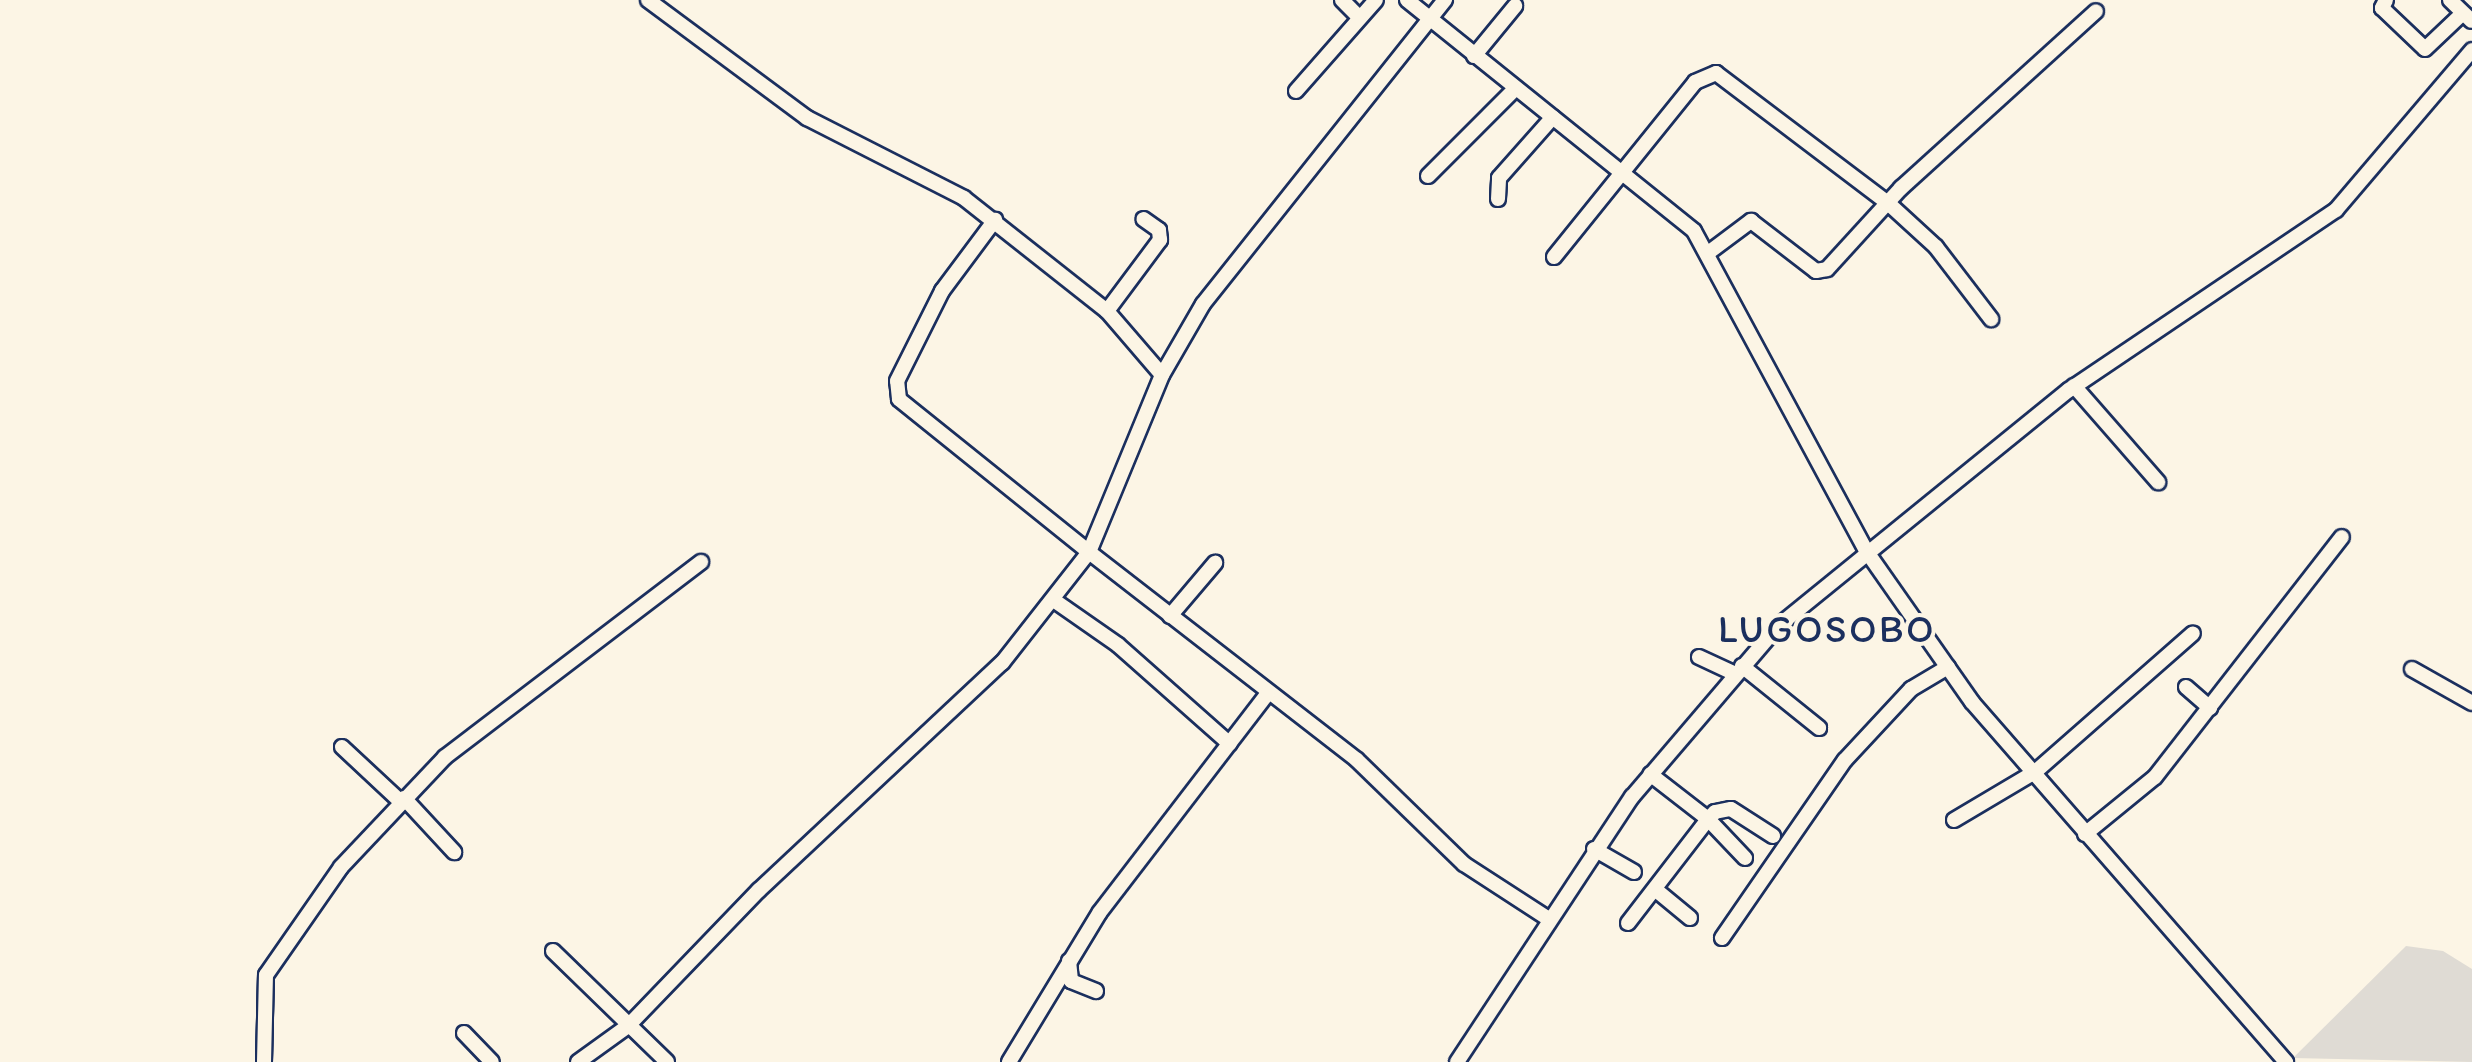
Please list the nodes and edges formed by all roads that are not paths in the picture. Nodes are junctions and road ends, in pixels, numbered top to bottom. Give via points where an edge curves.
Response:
1 (648, 0) edge
2 (1342, 0) edge
3 (1376, 0) edge
4 (1407, 0) edge
5 (1445, 0) edge
6 (2386, 0) edge
7 (2450, 0) edge
8 (1514, 6) dead end
9 (2096, 11) dead end
10 (2468, 17) edge
11 (1360, 18) junction
12 (1429, 20) junction
13 (2472, 50) edge
14 (1474, 56) junction
15 (1516, 88) junction
16 (1296, 90) dead end
17 (1553, 116) junction
18 (1624, 170) junction
19 (1428, 176) dead end
20 (1498, 199) dead end
21 (1888, 202) junction
22 (1143, 218) dead end
23 (994, 220) junction
24 (1708, 253) junction
25 (1554, 258) dead end
26 (1107, 311) junction
27 (1991, 320) dead end
28 (1162, 376) junction
29 (2074, 386) junction
30 (2158, 482) dead end
31 (2342, 537) dead end
32 (1090, 552) junction
33 (1868, 552) junction
34 (702, 562) dead end
35 (1215, 563) dead end
36 (1055, 601) junction
37 (1170, 616) junction
38 (2193, 634) dead end
39 (1698, 657) dead end
40 (1948, 667) junction
41 (2412, 669) dead end
42 (1738, 670) junction
43 (2186, 687) dead end
44 (1268, 694) junction
45 (2472, 704) edge
46 (2210, 708) junction
47 (1819, 728) dead end
48 (1230, 744) junction
49 (342, 747) dead end
50 (2036, 772) junction
51 (1650, 774) junction
52 (402, 799) junction
53 (1708, 819) junction
54 (1954, 820) dead end
55 (2085, 834) junction
56 (1772, 836) dead end
57 (1594, 849) junction
58 (454, 852) dead end
59 (1745, 858) dead end
60 (1634, 872) dead end
61 (1656, 890) junction
62 (1547, 918) junction
63 (1690, 918) dead end
64 (1628, 924) dead end
65 (1722, 938) dead end
66 (552, 951) dead end
67 (1068, 960) junction
68 (1096, 991) dead end
69 (630, 1023) junction
70 (464, 1033) dead end
71 (596, 1050) junction
72 (264, 1062) edge
73 (492, 1062) edge
74 (578, 1062) edge
75 (611, 1062) edge
76 (666, 1062) edge
77 (1008, 1062) edge
78 (1457, 1062) edge
79 (2286, 1062) edge

1 - 23 street via 807,118
2 - 11 street
3 - 11 street
4 - 12 street
5 - 12 street
6 - 10 street via 2382,8 2425,50
7 - 10 street
8 - 14 street
9 - 21 street via 2023,71
11 - 16 street
12 - 14 street
12 - 28 street via 1204,304
13 - 29 street via 2336,210
14 - 15 street
15 - 17 street
15 - 19 street
17 - 18 street
17 - 20 street via 1499,178
18 - 21 street via 1696,82 1716,73
18 - 24 street via 1686,220
18 - 25 street
21 - 24 street via 1827,270 1816,271 1751,221
21 - 27 street via 1936,247
22 - 26 street via 1160,230 1158,246
23 - 26 street
23 - 32 street via 942,291 897,381 899,398
24 - 33 street
26 - 28 street
28 - 32 street
29 - 30 street
29 - 33 street
31 - 46 street
32 - 36 street
32 - 37 street
33 - 40 street
33 - 42 street
34 - 52 street via 445,757
35 - 37 street
36 - 48 street via 1118,645
36 - 69 street via 1002,663 759,890
37 - 44 street
38 - 50 street
39 - 42 street
40 - 50 street
40 - 65 street via 1911,689 1845,760
41 - 45 street
42 - 47 street
42 - 51 street
43 - 46 street
44 - 48 street
44 - 62 street via 1358,760 1464,864
46 - 55 street via 2154,777
48 - 67 street
49 - 52 street
50 - 54 street
50 - 55 street
51 - 53 street
51 - 57 street
52 - 58 street
52 - 72 street via 341,867 266,975
53 - 56 street via 1727,807
53 - 59 street
53 - 61 street
55 - 79 street
57 - 60 street
57 - 62 street
61 - 63 street
61 - 64 street
62 - 78 street
66 - 69 street
67 - 68 street via 1071,981
67 - 77 street
69 - 71 street
69 - 76 street
70 - 73 street
71 - 74 street
71 - 75 street

